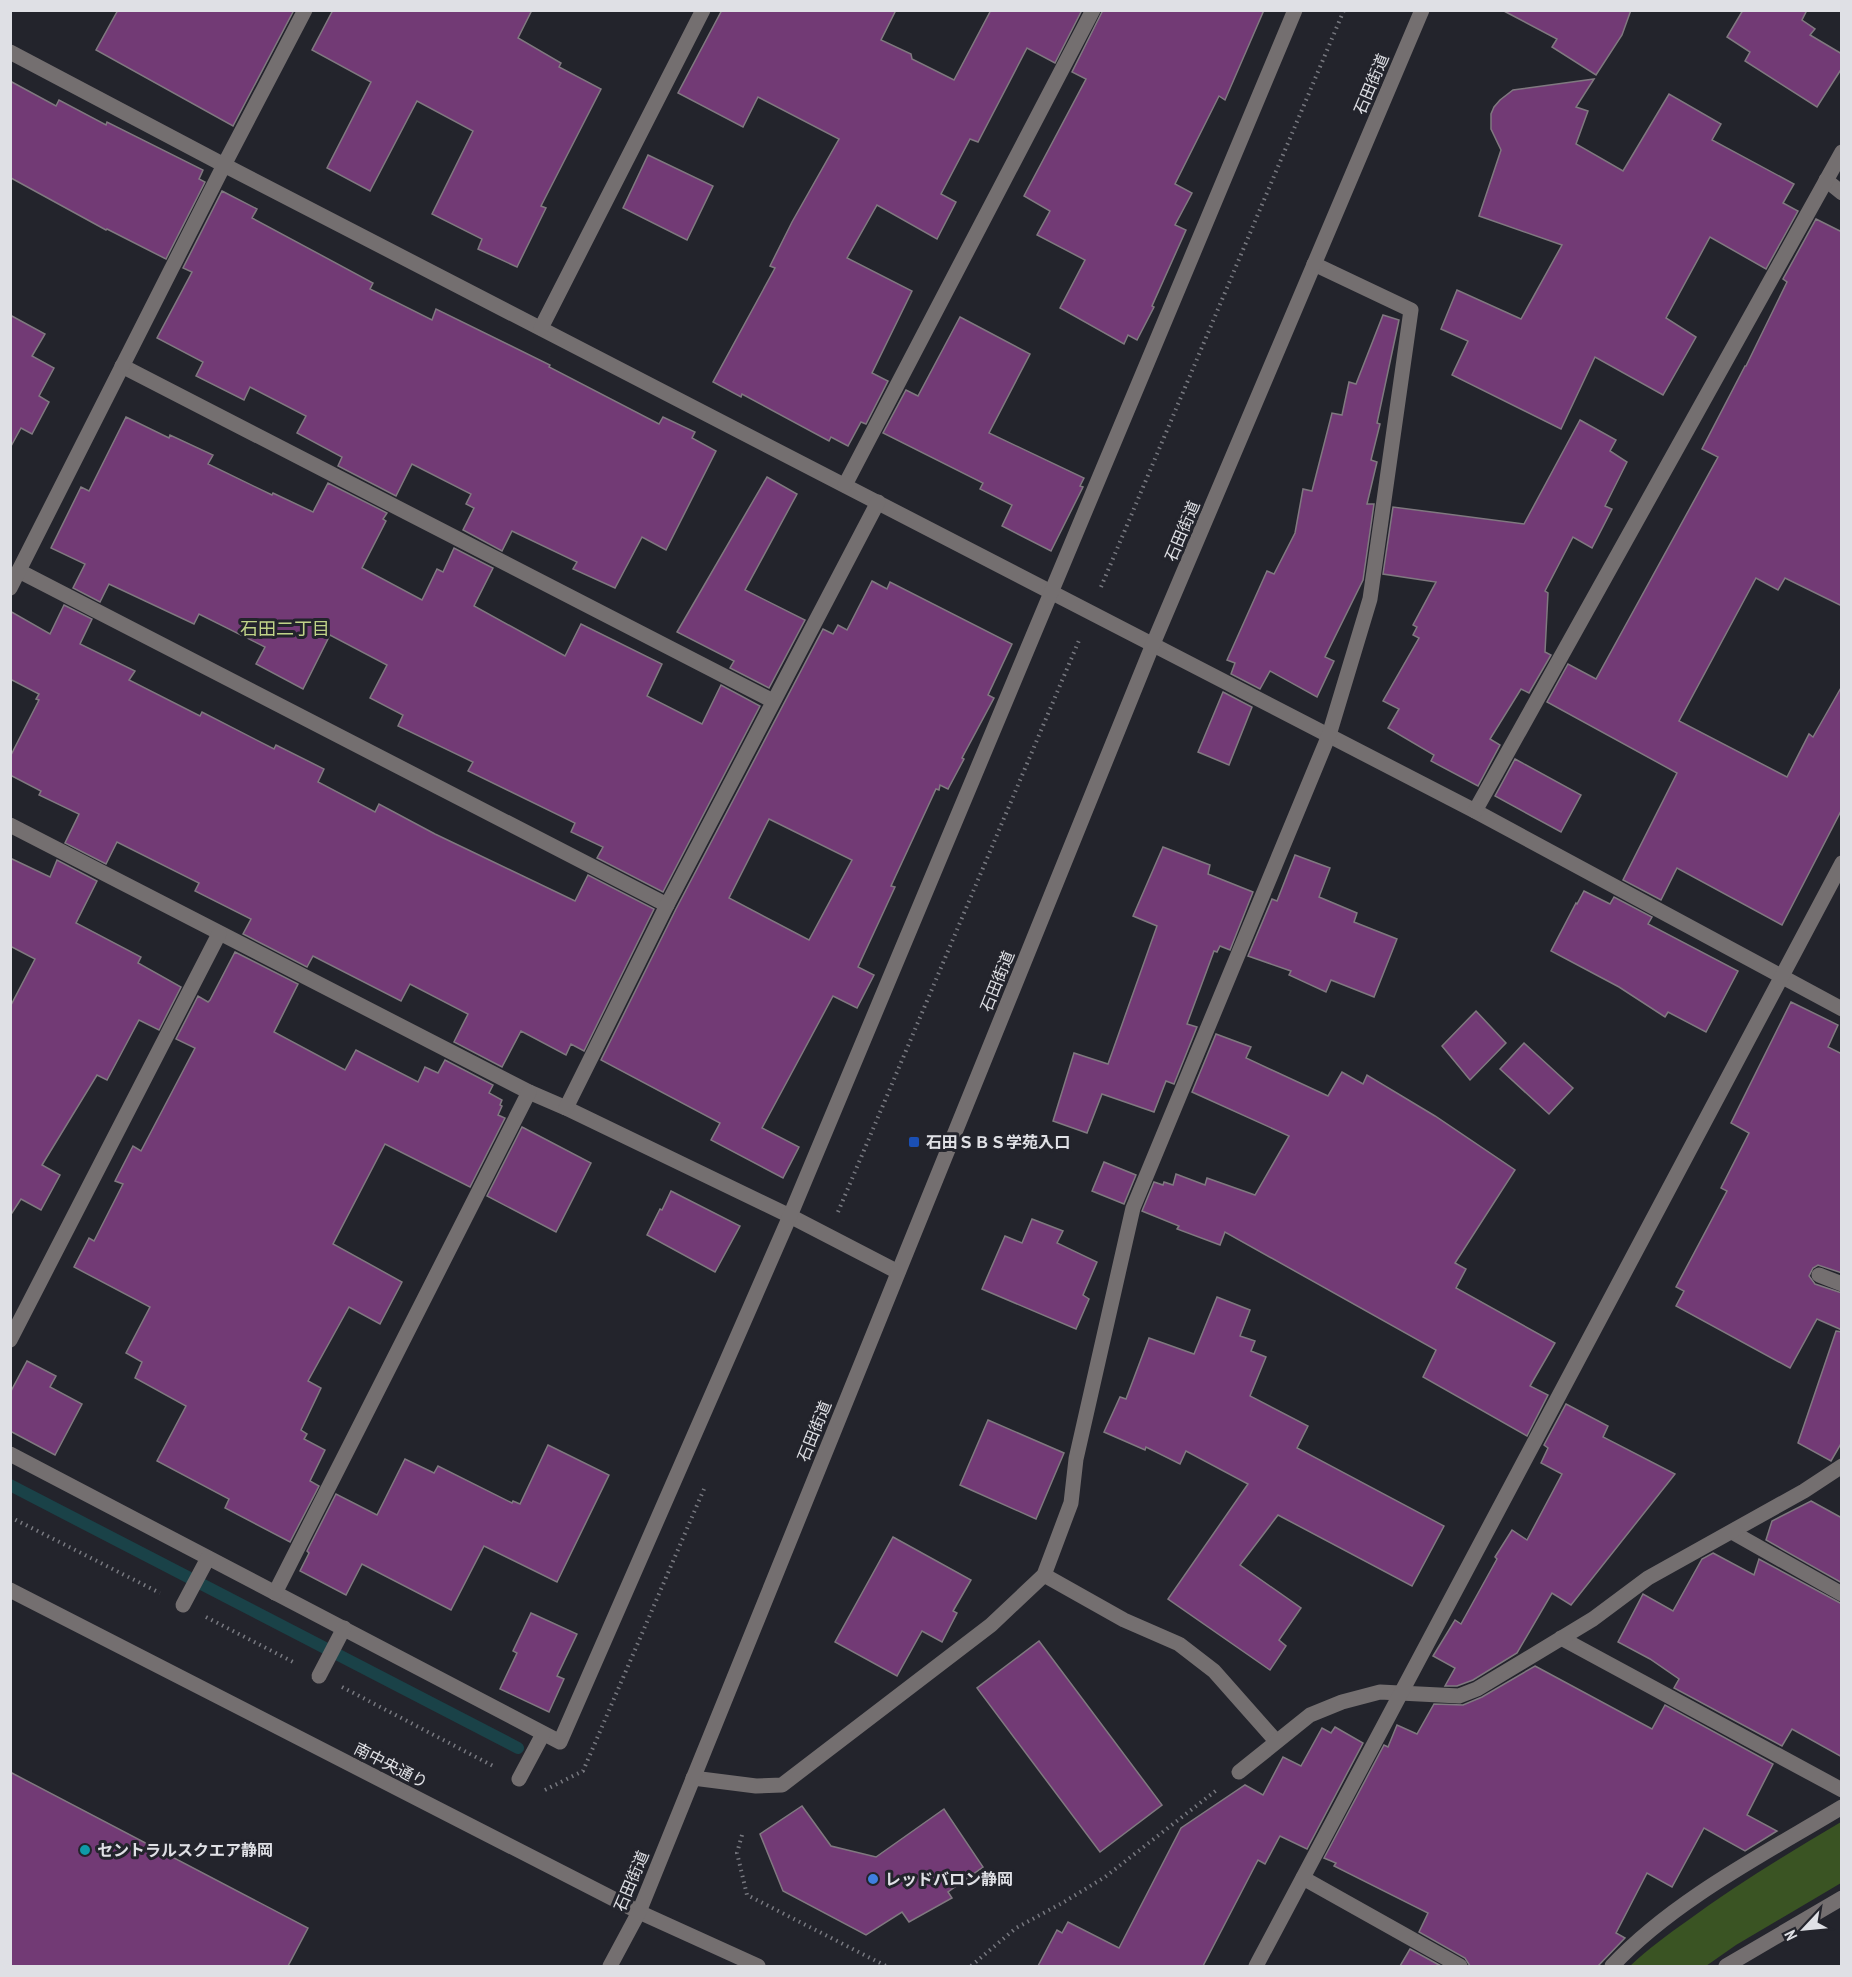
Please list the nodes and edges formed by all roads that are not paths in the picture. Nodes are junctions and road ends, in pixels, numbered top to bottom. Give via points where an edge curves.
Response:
1 (305, 10) edge
2 (703, 10) edge
3 (1094, 10) edge
4 (1295, 10) edge
5 (1422, 10) edge
6 (10, 52) edge
7 (1842, 152) edge
8 (224, 165) junction
9 (1826, 180) junction
10 (1842, 193) edge
11 (1314, 264) junction
12 (541, 328) junction
13 (122, 366) junction
14 (845, 485) junction
15 (878, 502) junction
16 (19, 571) junction
17 (10, 588) edge
18 (1053, 592) junction
19 (1153, 644) junction
20 (773, 701) junction
21 (1329, 735) junction
22 (1475, 811) junction
23 (10, 825) edge
24 (1842, 863) edge
25 (667, 904) junction
26 (219, 934) junction
27 (1780, 976) junction
28 (1842, 1009) edge
29 (529, 1092) junction
30 (566, 1108) junction
31 (790, 1216) junction
32 (898, 1272) junction
33 (1819, 1275) dead end
34 (1842, 1284) edge
35 (10, 1340) edge
36 (10, 1454) edge
37 (1842, 1466) edge
38 (1732, 1532) junction
39 (208, 1558) junction
40 (1044, 1575) junction
41 (10, 1590) edge
42 (275, 1593) junction
43 (1842, 1594) edge
44 (183, 1605) road end
45 (344, 1628) junction
46 (1562, 1638) junction
47 (319, 1676) road end
48 (1401, 1694) junction
49 (543, 1734) junction
50 (1276, 1741) junction
51 (1239, 1772) road end
52 (693, 1778) junction
53 (519, 1779) road end
54 (1842, 1790) edge
55 (1842, 1807) edge
56 (1303, 1878) junction
57 (1842, 1898) edge
58 (639, 1912) junction
59 (610, 1966) edge
60 (758, 1966) edge
61 (1256, 1966) edge
62 (1460, 1966) edge
63 (1612, 1966) edge
64 (1726, 1966) edge

1 - 8 street
2 - 12 street
3 - 14 street
4 - 18 street
5 - 11 street, 石田街道
6 - 8 street
7 - 9 street
8 - 12 street
8 - 13 street
9 - 10 street
9 - 22 street
11 - 19 street, 石田街道
11 - 21 street via 1411,310 1370,599
12 - 14 street
13 - 16 street
13 - 20 street
14 - 15 street
15 - 18 street
15 - 20 street
16 - 17 street
16 - 25 street
18 - 19 street
18 - 31 street
19 - 21 street
19 - 32 street, 石田街道
20 - 25 street
21 - 22 street
21 - 40 street via 1133,1208 1076,1459 1071,1503
22 - 27 street
23 - 26 street
24 - 27 street
25 - 30 street
26 - 29 street
26 - 35 street
27 - 28 street
27 - 48 street
29 - 30 street
29 - 42 street
30 - 31 street
31 - 32 street
31 - 49 street via 560,1742
32 - 52 street, 石田街道
33 - 34 street
36 - 39 street
37 - 38 street
38 - 43 street
38 - 46 street via 1648,1578
39 - 42 street
39 - 44 street
40 - 50 street via 1124,1620 1179,1644 1215,1671
40 - 52 street via 991,1625 782,1785 756,1786
41 - 58 street, 南中央通り
42 - 45 street
45 - 47 street
45 - 49 street
46 - 48 street via 1459,1696
46 - 54 street
48 - 50 street via 1380,1692 1342,1702 1310,1715
48 - 56 street
49 - 53 street
50 - 51 street
52 - 58 street, 石田街道
55 - 63 street via 1696,1896 1631,1946
56 - 61 street
56 - 62 street
57 - 64 street
58 - 59 street, 石田街道
58 - 60 street, 南中央通り

